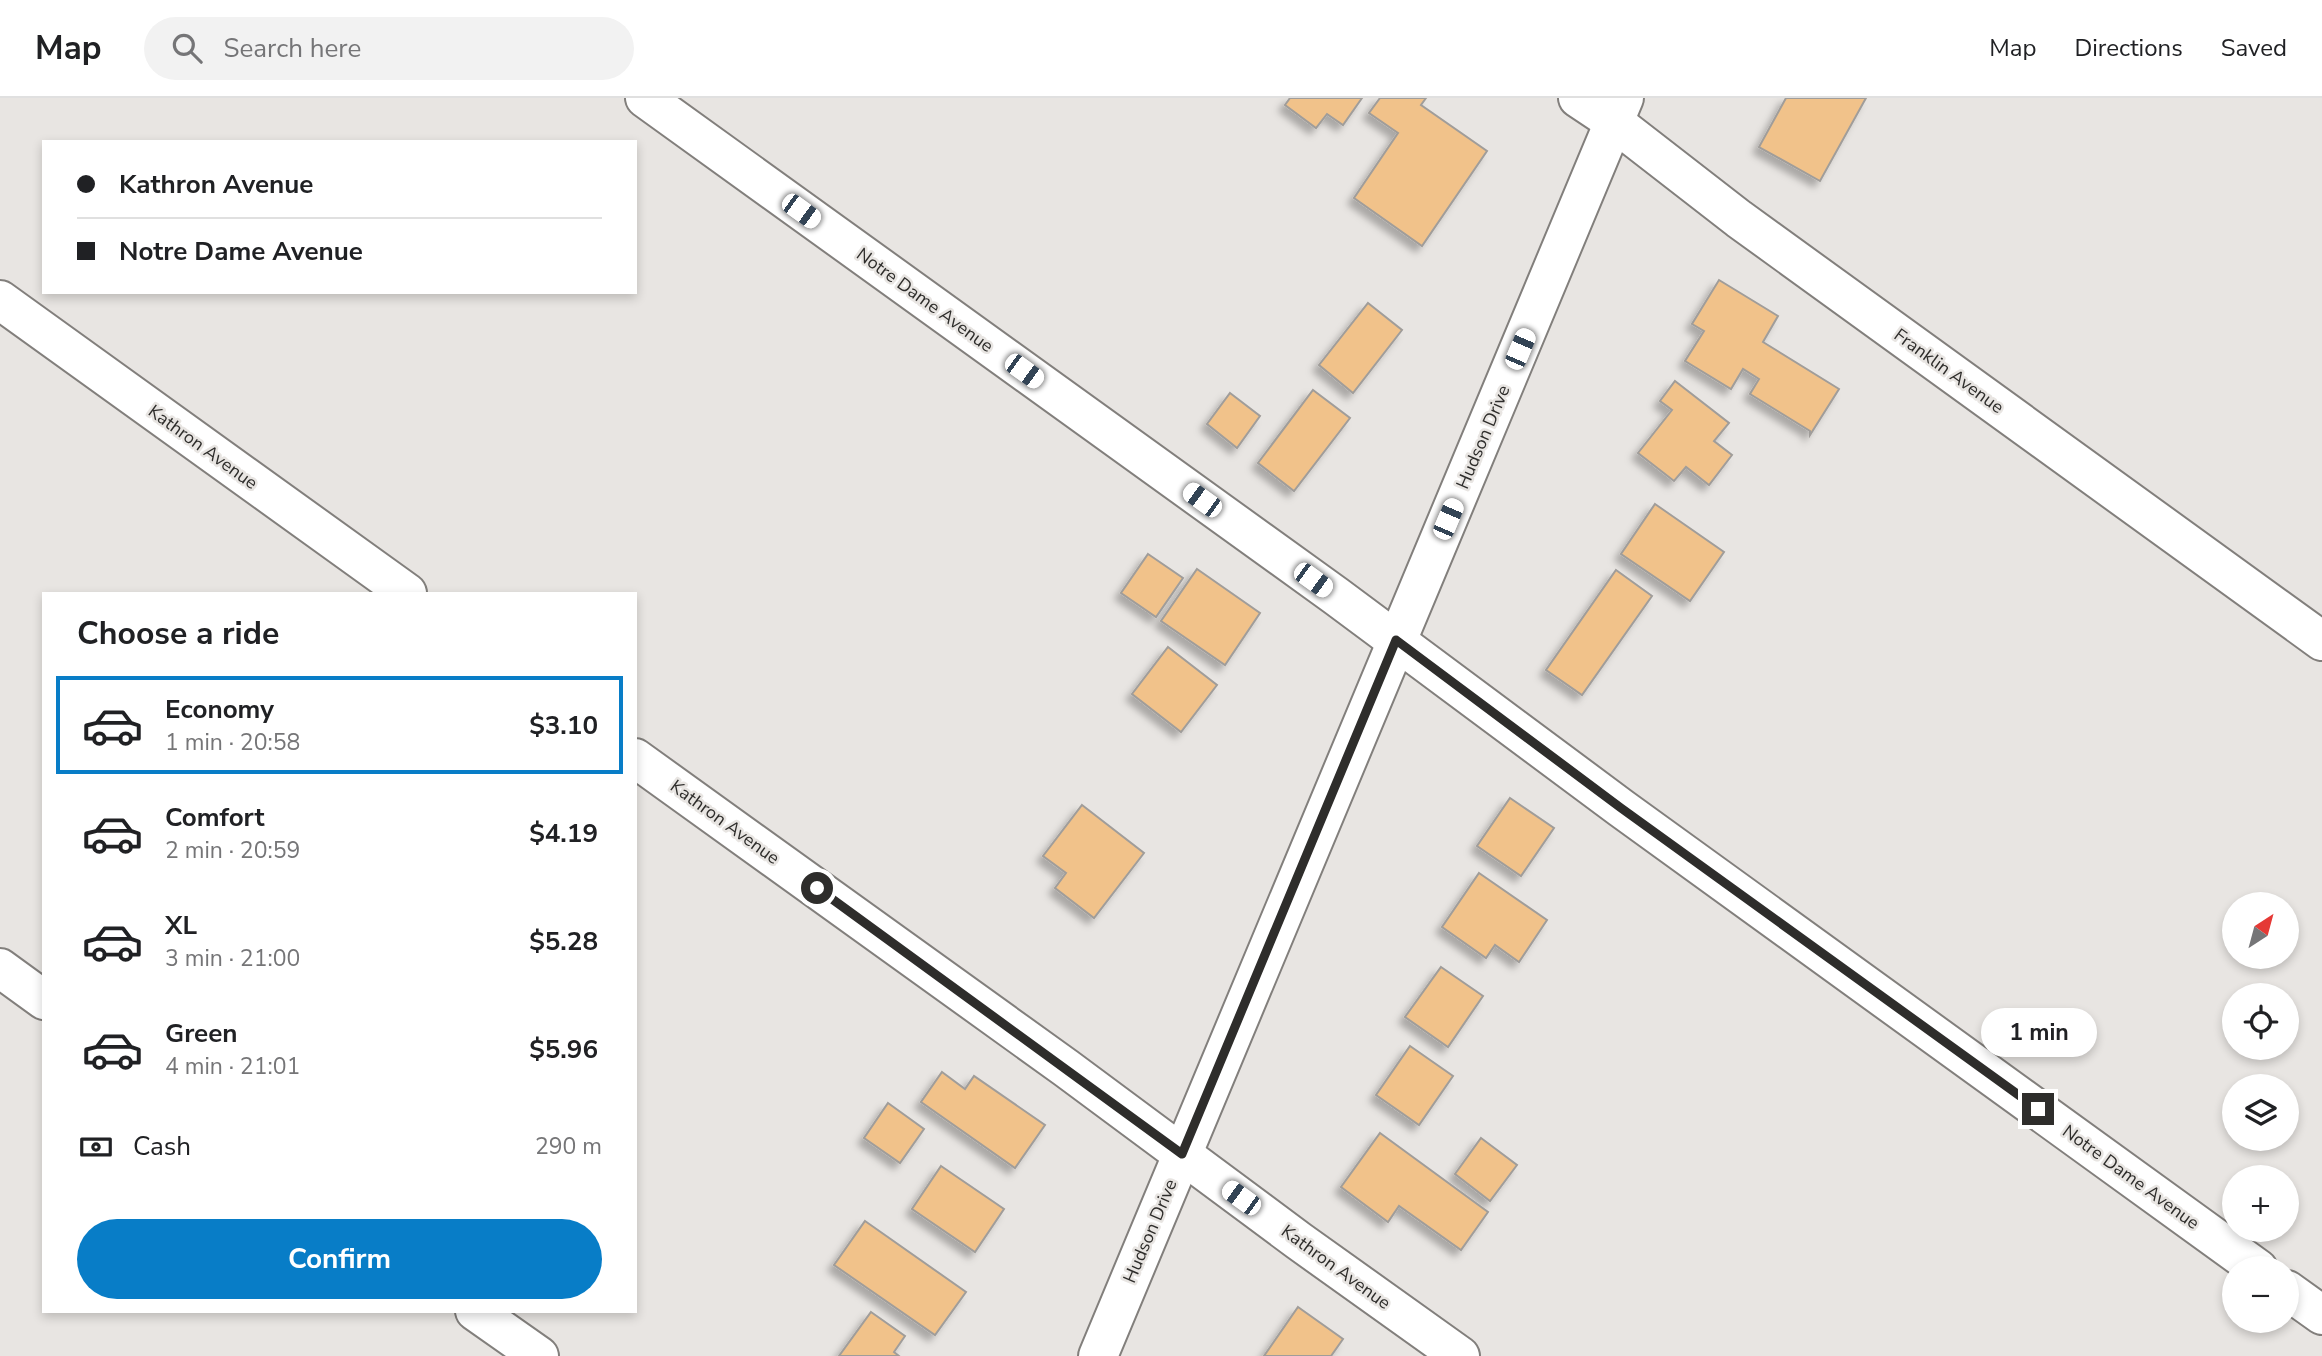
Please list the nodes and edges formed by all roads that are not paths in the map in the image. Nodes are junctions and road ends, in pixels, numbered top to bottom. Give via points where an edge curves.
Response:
1 (645, 98) edge
2 (1578, 98) edge
3 (1619, 110) edge
4 (0, 300) edge
5 (406, 592) edge
6 (1396, 640) junction
7 (2322, 641) edge
8 (637, 759) edge
9 (0, 968) edge
10 (42, 999) edge
11 (1182, 1154) junction
12 (2240, 1256) edge
13 (2299, 1299) edge
14 (478, 1313) edge
15 (2322, 1315) edge
16 (538, 1356) edge
17 (1098, 1356) edge
18 (1460, 1356) edge

1 - 6 street, Notre Dame Avenue
2 - 3 street, Franklin Avenue
3 - 6 street, Hudson Drive
3 - 7 street, Franklin Avenue via 1739,219
4 - 5 street, Kathron Avenue
6 - 11 street, Hudson Drive
6 - 12 street, Notre Dame Avenue
8 - 11 street, Kathron Avenue
9 - 10 street
11 - 17 street, Hudson Drive
11 - 18 street, Kathron Avenue
13 - 15 street
14 - 16 street

